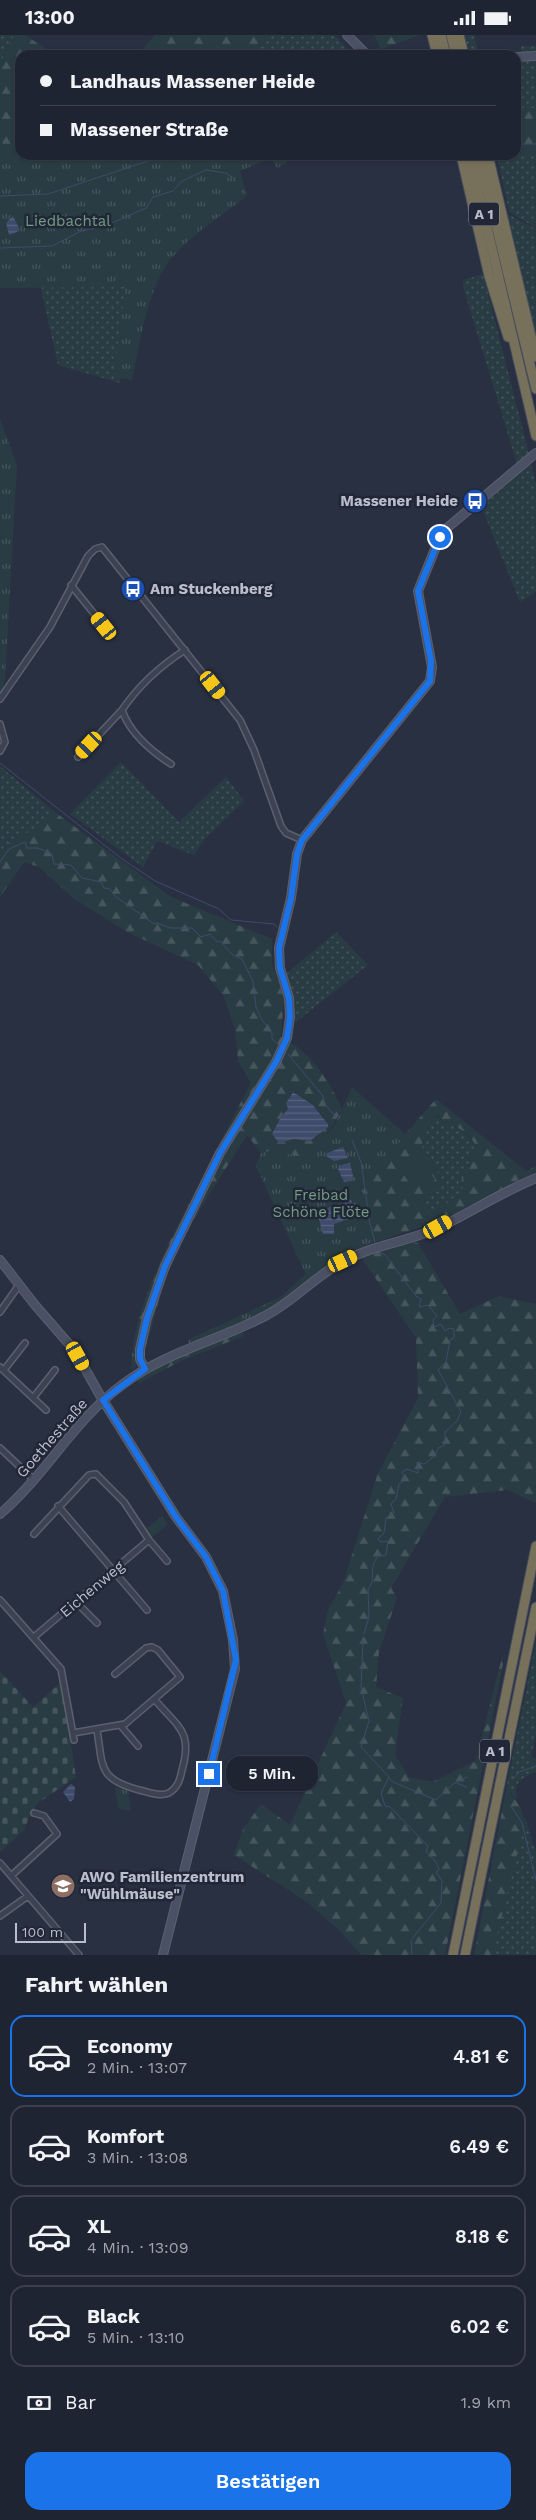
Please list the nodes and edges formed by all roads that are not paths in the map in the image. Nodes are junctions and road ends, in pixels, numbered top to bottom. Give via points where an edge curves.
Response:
1 (347, 35) edge
2 (432, 35) edge
3 (441, 35) edge
4 (451, 35) edge
5 (459, 35) edge
6 (361, 50) edge
7 (436, 50) edge
8 (445, 50) edge
9 (455, 50) edge
10 (463, 50) edge
11 (536, 56) edge
12 (521, 57) edge
13 (462, 160) edge
14 (471, 160) edge
15 (480, 160) edge
16 (489, 160) edge
17 (502, 273) junction
18 (536, 357) edge
19 (521, 372) junction
20 (536, 389) edge
21 (535, 432) edge
22 (536, 453) edge
23 (72, 585) junction
24 (110, 629) dead end
25 (185, 650) junction
26 (0, 699) edge
27 (122, 710) junction
28 (0, 724) edge
29 (1, 750) edge
30 (78, 757) dead end
31 (171, 764) dead end
32 (302, 840) junction
33 (536, 1178) edge
34 (0, 1260) edge
35 (18, 1285) junction
36 (0, 1312) edge
37 (25, 1343) dead end
38 (2, 1368) edge
39 (55, 1369) dead end
40 (145, 1369) junction
41 (33, 1398) junction
42 (103, 1400) junction
43 (46, 1410) dead end
44 (0, 1448) edge
45 (33, 1479) junction
46 (58, 1506) junction
47 (0, 1514) edge
48 (34, 1534) dead end
49 (149, 1540) junction
50 (536, 1546) edge
51 (167, 1561) dead end
52 (113, 1571) junction
53 (0, 1601) edge
54 (76, 1602) junction
55 (536, 1607) edge
56 (147, 1610) dead end
57 (97, 1623) dead end
58 (34, 1637) junction
59 (115, 1674) dead end
60 (155, 1701) junction
61 (121, 1726) junction
62 (97, 1730) junction
63 (138, 1746) dead end
64 (34, 1813) dead end
65 (0, 1863) edge
66 (11, 1876) junction
67 (28, 1895) junction
68 (0, 1916) edge
69 (79, 1955) edge
70 (163, 1955) edge
71 (453, 1955) edge
72 (465, 1955) edge

1 - 6 street
2 - 7 highway
3 - 8 highway
4 - 9 highway
5 - 10 highway
11 - 12 street
13 - 19 highway via 489,276
14 - 17 highway, A 1
15 - 17 highway, A 1
16 - 18 highway
17 - 19 highway, A 1
17 - 20 highway, A 1
19 - 21 highway, A 1
22 - 32 street via 442,533 418,591 431,661 430,681
23 - 24 street via 104,626
23 - 25 street via 92,551 104,548
23 - 26 street via 46,634
25 - 27 street via 147,679
25 - 32 street via 244,726 283,830
27 - 30 street
27 - 31 street via 133,731 155,754
28 - 29 street via 5,742
32 - 40 street via 278,955 289,998 287,1038 276,1062 220,1153 165,1266 140,1349
33 - 40 street, Goethestraße via 438,1227 343,1261 265,1316
34 - 35 street
35 - 36 street
35 - 42 street via 75,1351
37 - 38 street
38 - 41 street
39 - 41 street
40 - 42 street, Goethestraße
41 - 43 street
42 - 45 street, Goethestraße
42 - 70 street via 214,1572 223,1591 236,1660
44 - 45 street
45 - 47 street, Goethestraße
46 - 48 street
46 - 49 street via 89,1475 96,1474 124,1502
46 - 52 street
49 - 51 street
49 - 52 street, Eichenweg
50 - 71 highway, A 1
52 - 54 street, Eichenweg
52 - 56 street
53 - 58 street
54 - 57 street
54 - 58 street, Eichenweg
55 - 72 highway, A 1
58 - 62 street via 62,1672 73,1736
59 - 60 street via 146,1648 158,1649 180,1677
60 - 61 street
60 - 62 street via 182,1732 187,1744 179,1783 169,1793 156,1794 112,1781 103,1768
61 - 62 street
61 - 63 street
64 - 66 street via 44,1816 57,1834
65 - 66 street
66 - 67 street
67 - 68 street
67 - 69 street

